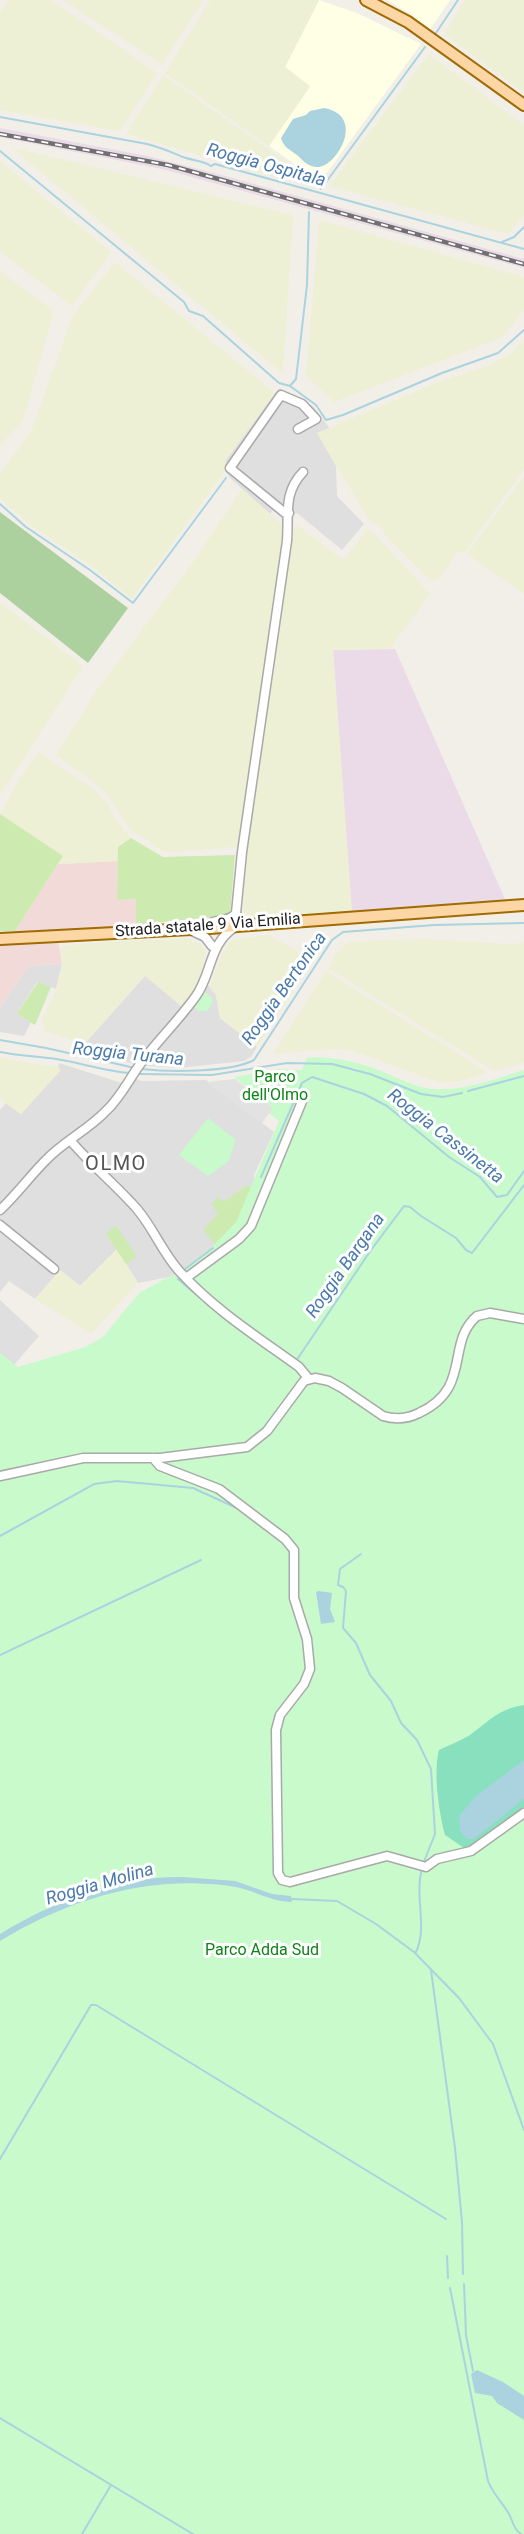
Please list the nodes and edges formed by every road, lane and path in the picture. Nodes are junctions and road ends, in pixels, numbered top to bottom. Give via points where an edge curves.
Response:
1 (366, 0) edge
2 (524, 105) edge
3 (297, 429) dead end
4 (303, 472) dead end
5 (289, 513) junction
6 (524, 905) edge
7 (236, 913) junction
8 (242, 925) junction
9 (213, 928) junction
10 (187, 929) junction
11 (0, 939) edge
12 (215, 948) junction
13 (303, 1099) dead end
14 (70, 1140) junction
15 (0, 1210) edge
16 (0, 1225) edge
17 (54, 1269) dead end
18 (186, 1278) junction
19 (524, 1319) edge
20 (309, 1379) junction
21 (153, 1458) junction
22 (0, 1476) edge
23 (524, 1813) edge

1 - 2 main road via 408,22
3 - 5 street via 316,419 302,404 281,395 230,468
4 - 5 street via 292,485
5 - 7 street
6 - 8 main road, Strada statale 9 Via Emilia
7 - 8 street
7 - 9 street via 232,918 213,921
8 - 9 main road, Strada statale 9 Via Emilia
8 - 12 street via 228,932
9 - 10 main road, Strada statale 9 Via Emilia
9 - 12 street via 219,938
10 - 11 main road, Strada statale 9 Via Emilia
10 - 12 street via 201,934
12 - 14 street via 201,989 105,1113
13 - 18 street via 251,1226
14 - 15 street via 45,1160
14 - 18 street via 139,1211 166,1256
16 - 17 street
18 - 20 street
19 - 20 street via 490,1313 477,1316 465,1333 449,1388 434,1405 406,1418 383,1416 329,1381
20 - 21 street via 299,1386 253,1444 242,1449
21 - 22 street via 83,1458
21 - 23 street via 160,1466 219,1489 294,1550 294,1598 309,1646 310,1669 304,1684 280,1715 276,1730 279,1877 290,1882 387,1856 421,1865 471,1851

